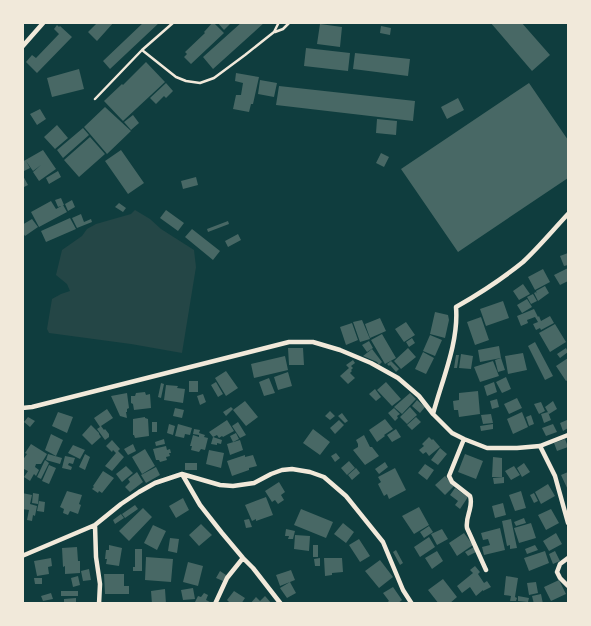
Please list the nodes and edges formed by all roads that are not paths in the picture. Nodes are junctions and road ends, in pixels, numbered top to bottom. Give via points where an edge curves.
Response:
1 (44, 22) edge
2 (174, 22) edge
3 (279, 22) edge
4 (290, 22) edge
5 (274, 32) junction
6 (31, 38) junction
7 (22, 39) edge
8 (22, 47) edge
9 (142, 50) junction
10 (96, 99) dead end
11 (568, 214) edge
12 (22, 408) edge
13 (433, 414) junction
14 (568, 435) edge
15 (464, 439) junction
16 (540, 446) junction
17 (182, 474) junction
18 (568, 523) edge
19 (95, 524) junction
20 (22, 556) edge
21 (243, 558) junction
22 (568, 558) edge
23 (486, 570) dead end
24 (568, 586) edge
25 (99, 604) edge
26 (215, 604) edge
27 (282, 604) edge
28 (412, 604) edge

1 - 6 street
2 - 9 lane
3 - 5 lane
4 - 5 lane
5 - 9 lane via 214,78 200,82 176,77
6 - 7 street
6 - 8 street
9 - 10 lane
11 - 13 street via 524,261 456,307 452,350
12 - 13 street via 288,342 314,342 371,363 398,378 419,396
13 - 15 street via 452,433
14 - 16 street
15 - 16 street via 487,448
15 - 23 street via 449,476 472,499 467,528
16 - 18 street via 555,476
17 - 19 street via 155,483
17 - 21 street via 200,505
17 - 28 street via 233,486 254,483 271,474 292,469 324,477 346,496 383,542
19 - 20 street
19 - 25 street
21 - 26 street via 227,578
21 - 27 street
22 - 24 street via 560,564 557,572

